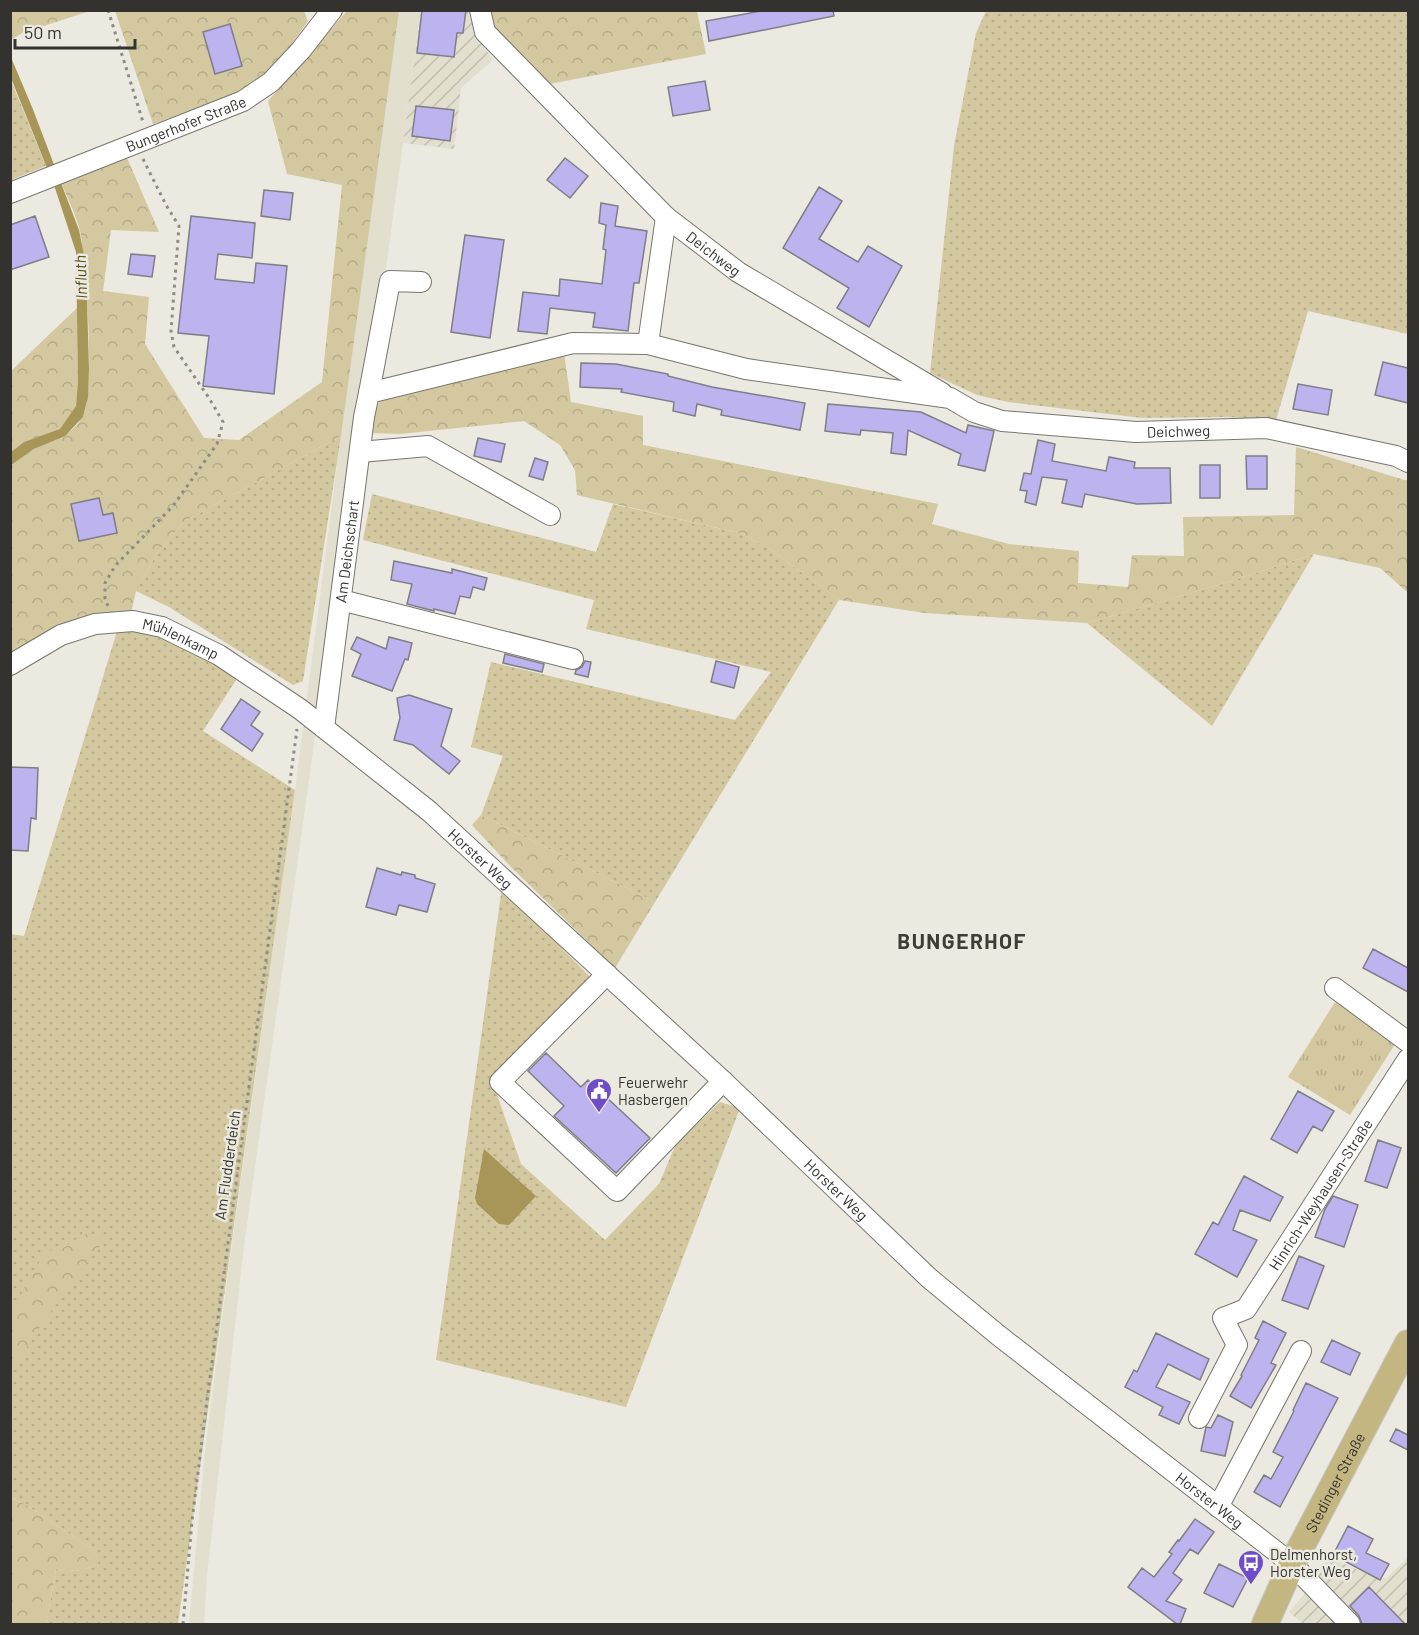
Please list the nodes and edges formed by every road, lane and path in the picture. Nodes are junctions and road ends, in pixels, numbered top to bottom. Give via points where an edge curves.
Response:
1 (108, 10) edge
2 (332, 10) edge
3 (480, 10) edge
4 (141, 141) junction
5 (10, 193) edge
6 (666, 217) junction
7 (421, 282) dead end
8 (648, 344) junction
9 (378, 390) junction
10 (950, 398) junction
11 (360, 452) junction
12 (1408, 462) edge
13 (550, 515) dead end
14 (341, 600) junction
15 (115, 621) junction
16 (573, 659) dead end
17 (10, 665) edge
18 (300, 710) junction
19 (330, 733) junction
20 (607, 974) junction
21 (1335, 988) dead end
22 (1408, 1042) edge
23 (1408, 1059) edge
24 (723, 1082) junction
25 (1408, 1343) edge
26 (1301, 1351) dead end
27 (1199, 1418) dead end
28 (1218, 1507) junction
29 (1292, 1564) junction
30 (183, 1624) edge
31 (1266, 1624) edge
32 (1350, 1624) edge

1 - 4 path
2 - 4 street, Bungerhofer Straße via 271,82 243,101
3 - 6 street, Deichweg via 485,32
4 - 5 street, Bungerhofer Straße
4 - 15 path via 166,205 179,226 171,331 174,347 223,422 217,444 173,506 115,566 105,583 105,599
6 - 8 street, Deichweg
6 - 10 street, Deichweg via 738,272
7 - 9 street, Am Deichschart via 390,281
8 - 9 street, Deichweg via 573,343
8 - 10 street, Deichweg via 746,369
9 - 11 street, Am Deichschart
10 - 12 street, Deichweg via 974,412 1002,421 1136,432 1266,428 1396,456
11 - 13 street via 428,446
11 - 14 street, Am Deichschart
14 - 16 street
14 - 19 street, Am Deichschart
15 - 17 street, Mühlenkamp via 61,634
15 - 18 street, Mühlenkamp via 162,627 219,655
18 - 19 street, Mühlenkamp
18 - 30 path, Am Fludderdeich via 207,1400
19 - 20 street, Horster Weg via 429,811
20 - 24 street, Horster Weg
20 - 24 street via 500,1082 617,1191
21 - 22 street
23 - 27 street, Hinrich-Weyhausen-Straße via 1246,1309 1223,1318 1237,1345
24 - 28 street, Horster Weg via 929,1278
25 - 29 main road, Stedinger Straße
26 - 28 street
28 - 29 street, Horster Weg
29 - 31 main road, Stedinger Straße
29 - 32 street, Horster Weg

